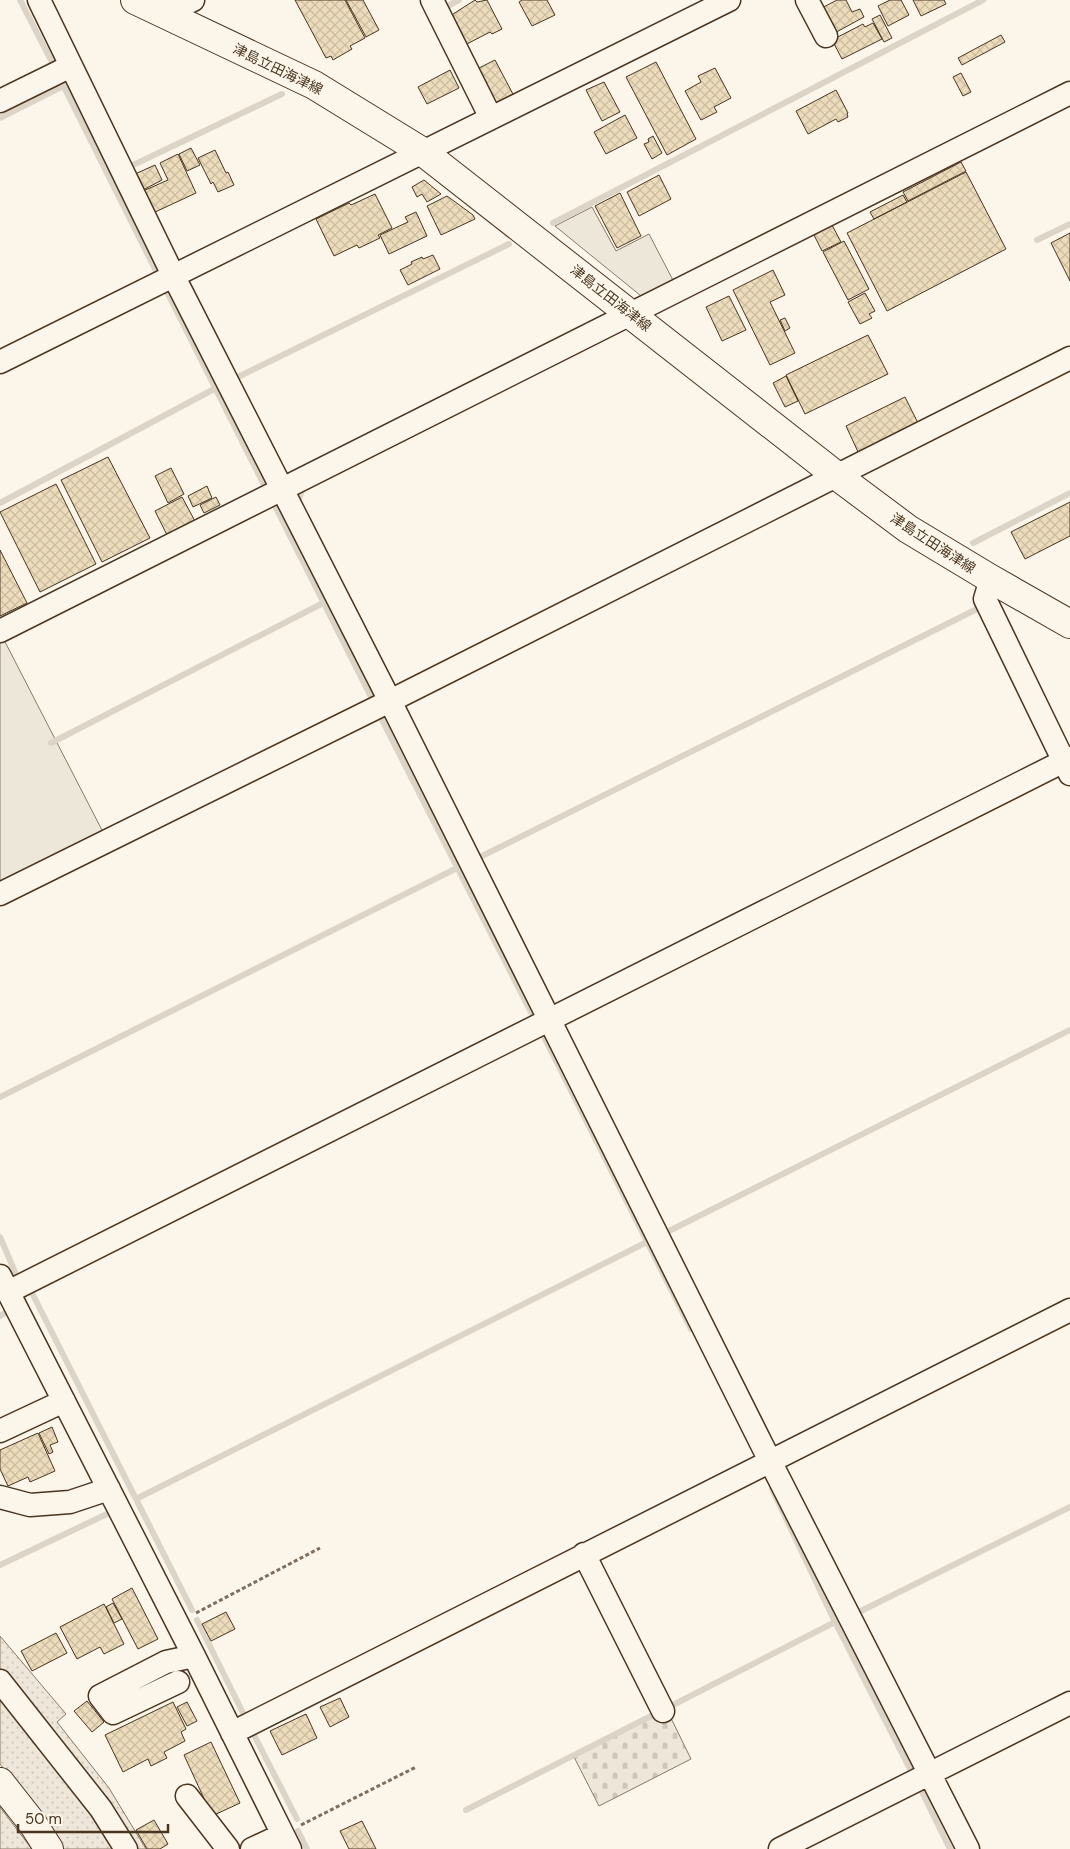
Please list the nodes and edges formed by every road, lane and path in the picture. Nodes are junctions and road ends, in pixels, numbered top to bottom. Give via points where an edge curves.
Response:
1 (39, 0) edge
2 (135, 0) edge
3 (194, 0) edge
4 (432, 0) edge
5 (729, 0) edge
6 (807, 0) edge
7 (165, 14) junction
8 (826, 36) dead end
9 (71, 66) junction
10 (1070, 93) edge
11 (0, 101) edge
12 (491, 118) junction
13 (423, 152) junction
14 (173, 275) junction
15 (632, 314) junction
16 (1070, 358) edge
17 (0, 362) edge
18 (837, 476) junction
19 (282, 488) junction
20 (991, 579) junction
21 (1070, 624) edge
22 (0, 631) edge
23 (390, 701) junction
24 (1068, 764) edge
25 (0, 894) edge
26 (549, 1020) junction
27 (4, 1284) edge
28 (1070, 1310) edge
29 (64, 1401) junction
30 (0, 1431) edge
31 (770, 1460) junction
32 (109, 1489) junction
33 (0, 1498) edge
34 (320, 1548) dead end
35 (584, 1554) junction
36 (177, 1622) junction
37 (194, 1656) junction
38 (0, 1681) edge
39 (178, 1682) dead end
40 (1070, 1703) edge
41 (662, 1711) dead end
42 (232, 1733) junction
43 (416, 1767) dead end
44 (930, 1774) junction
45 (0, 1782) edge
46 (187, 1796) dead end
47 (286, 1842) edge
48 (49, 1849) edge
49 (126, 1849) edge
50 (228, 1849) edge
51 (252, 1849) edge
52 (780, 1849) edge
53 (968, 1849) edge

1 - 9 street
2 - 7 main road, 津島立田海津線
3 - 7 street
4 - 12 street
5 - 12 street
6 - 8 street
7 - 13 main road, 津島立田海津線 via 314,85
9 - 11 street
9 - 14 street
10 - 15 street
12 - 13 street
13 - 14 street
13 - 15 main road, 津島立田海津線
14 - 17 street
14 - 19 street
15 - 18 main road, 津島立田海津線
15 - 19 street
16 - 18 street
18 - 20 main road, 津島立田海津線 via 908,529
18 - 23 street
19 - 22 street
19 - 23 street
20 - 21 main road, 津島立田海津線
20 - 24 street via 985,599
23 - 25 street
23 - 26 street
24 - 26 street
26 - 27 street
26 - 31 street
27 - 29 street
28 - 31 street
29 - 30 street
29 - 32 street
31 - 35 street
31 - 44 street
32 - 33 street via 70,1502 30,1505
32 - 36 street
34 - 36 path
35 - 41 street
35 - 42 street
36 - 37 street
37 - 39 street via 166,1662 100,1696 113,1713
37 - 42 street
38 - 49 street via 101,1809
40 - 44 street
42 - 47 street
43 - 47 path
44 - 52 street
44 - 53 street
45 - 48 main road
46 - 50 street
47 - 51 street

